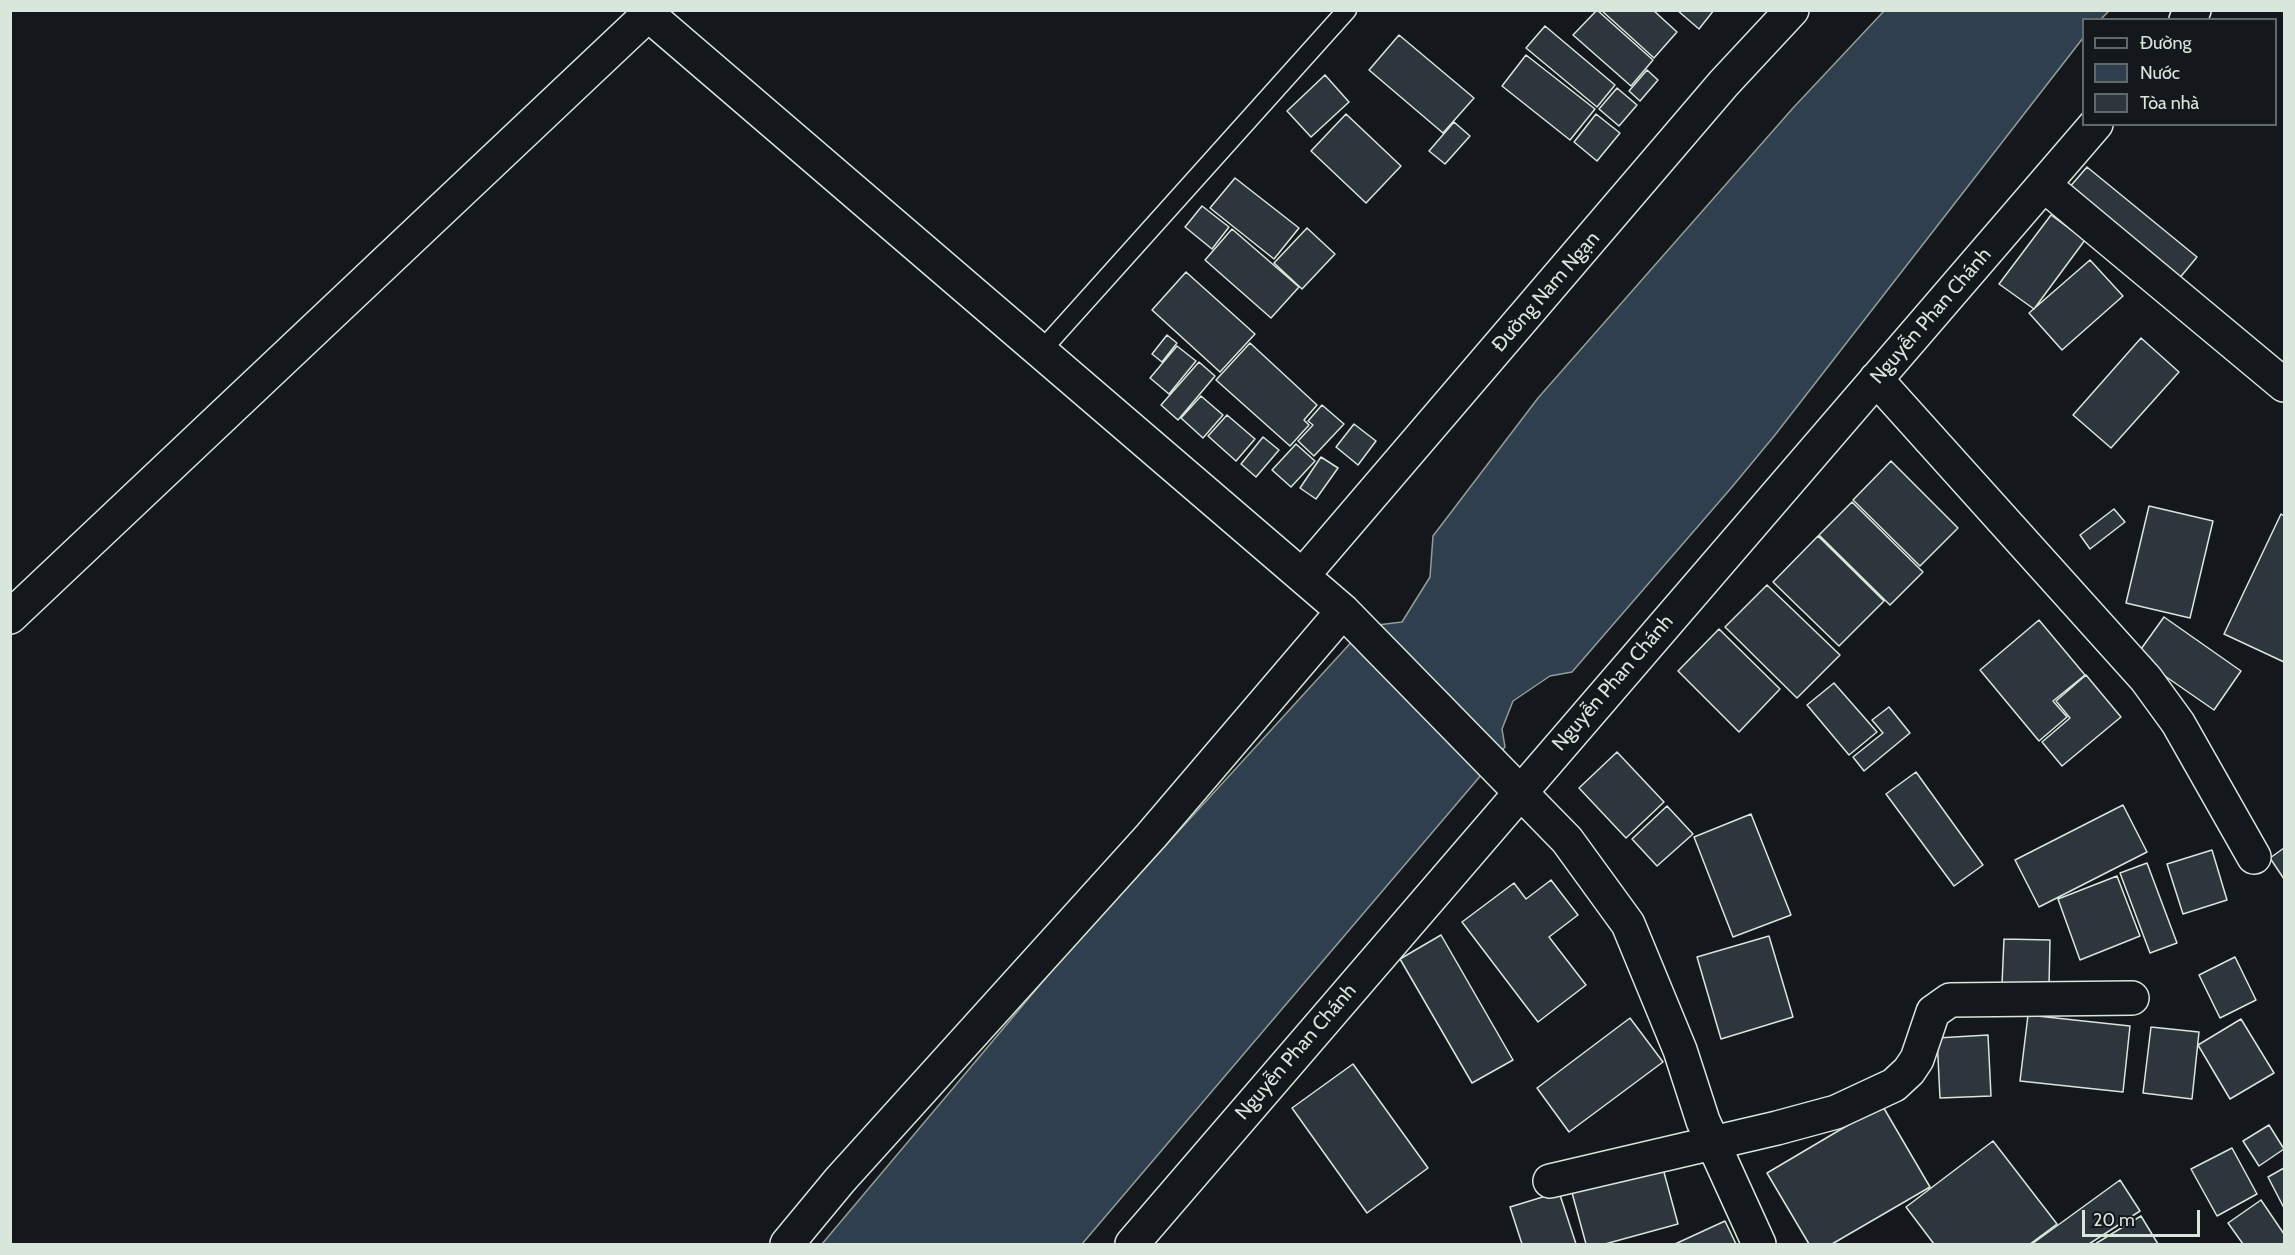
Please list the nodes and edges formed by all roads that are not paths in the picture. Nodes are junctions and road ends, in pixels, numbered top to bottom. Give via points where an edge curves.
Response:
1 (1347, 10) edge
2 (648, 12) edge
3 (1784, 13) edge
4 (2094, 126) edge
5 (2044, 185) junction
6 (1041, 351) junction
7 (1876, 380) junction
8 (2284, 385) edge
9 (1303, 575) junction
10 (10, 617) edge
11 (1351, 619) junction
12 (1510, 779) junction
13 (2254, 857) dead end
14 (2132, 998) dead end
15 (1713, 1143) junction
16 (1550, 1181) dead end
17 (787, 1245) edge
18 (1132, 1245) edge
19 (1759, 1245) edge

1 - 6 lane
2 - 6 street
2 - 10 street
3 - 9 street, Đường Nam Ngạn
4 - 5 street, Nguyễn Phan Chánh
5 - 7 street, Nguyễn Phan Chánh
5 - 8 street
6 - 9 street
7 - 12 street, Nguyễn Phan Chánh
7 - 13 street via 2146,679 2178,723
9 - 11 street
11 - 12 street
11 - 17 street via 840,1179
12 - 15 street via 1567,840 1628,924
12 - 18 street, Nguyễn Phan Chánh
14 - 15 street via 1950,1000 1933,1012 1917,1059 1893,1085 1836,1112
15 - 16 street
15 - 19 street

